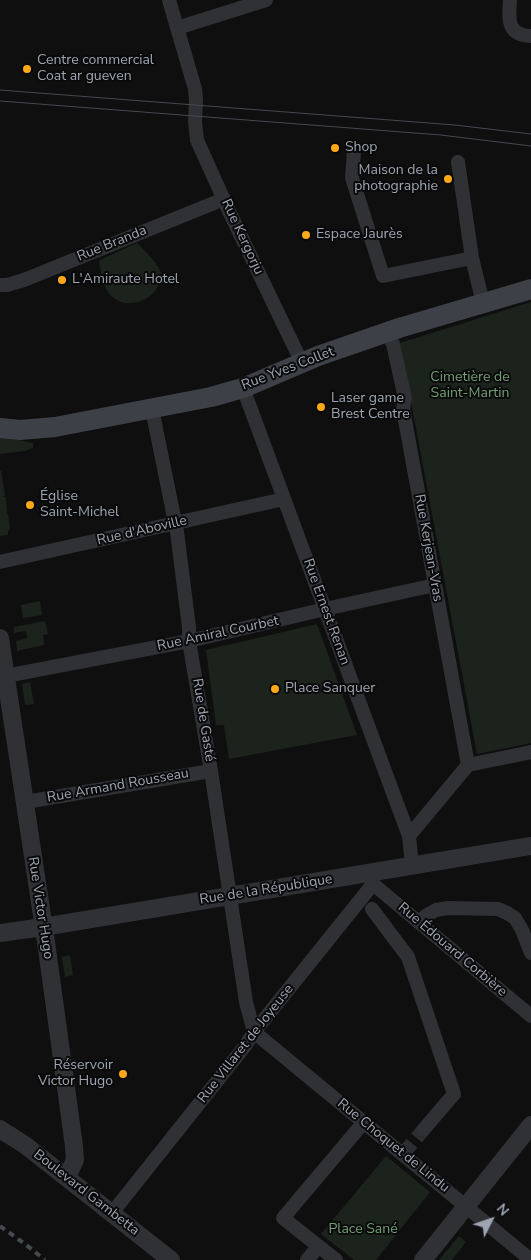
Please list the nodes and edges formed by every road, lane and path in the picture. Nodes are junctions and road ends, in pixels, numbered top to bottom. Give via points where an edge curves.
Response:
1 (169, 0) edge
2 (266, 0) edge
3 (510, 0) edge
4 (177, 28) junction
5 (531, 36) edge
6 (354, 151) dead end
7 (458, 162) dead end
8 (224, 199) junction
9 (472, 258) junction
10 (0, 285) edge
11 (531, 289) edge
12 (483, 303) junction
13 (387, 332) junction
14 (302, 363) junction
15 (242, 388) junction
16 (152, 409) junction
17 (0, 420) edge
18 (0, 428) edge
19 (39, 429) junction
20 (284, 499) junction
21 (175, 524) junction
22 (0, 562) edge
23 (435, 585) junction
24 (325, 609) junction
25 (0, 638) edge
26 (189, 641) junction
27 (3, 677) edge
28 (531, 752) edge
29 (468, 765) junction
30 (211, 771) junction
31 (25, 802) junction
32 (409, 836) junction
33 (531, 846) edge
34 (412, 865) junction
35 (372, 878) junction
36 (229, 896) junction
37 (372, 909) dead end
38 (418, 922) junction
39 (44, 927) junction
40 (0, 933) edge
41 (531, 953) edge
42 (531, 1016) edge
43 (254, 1032) junction
44 (364, 1122) junction
45 (531, 1125) edge
46 (0, 1129) edge
47 (424, 1129) tunnel mouth
48 (67, 1177) junction
49 (466, 1206) junction
50 (112, 1213) junction
51 (318, 1246) junction
52 (171, 1260) edge
53 (307, 1260) edge
54 (336, 1260) edge
55 (423, 1260) edge
56 (531, 1260) edge

1 - 4 street, Rue Kergorju
2 - 4 street
3 - 5 street via 510,26 523,36
4 - 8 street, Rue Kergorju via 195,89 197,140
6 - 9 street via 352,178 383,276
7 - 9 street
8 - 10 street, Rue Branda via 24,280
8 - 14 street, Rue Kergorju
9 - 12 street
11 - 12 main road, Rue Yves Collet
12 - 13 main road, Rue Yves Collet
13 - 14 main road, Rue Yves Collet
13 - 23 street, Rue Kerjean-Vras via 393,344 405,398 403,409
14 - 15 main road, Rue Yves Collet
15 - 16 main road, Rue Yves Collet
15 - 20 street, Rue Ernest Renan
16 - 19 main road, Rue Yves Collet
16 - 21 street, Rue de Gasté
17 - 19 main road
18 - 19 main road
20 - 21 street, Rue d'Aboville
20 - 24 street, Rue Ernest Renan
21 - 22 street, Rue d'Aboville
21 - 26 street, Rue de Gasté
23 - 24 street, Rue Amiral Courbet
23 - 29 street, Rue Kerjean-Vras
24 - 26 street, Rue Amiral Courbet
24 - 32 street, Rue Ernest Renan
25 - 27 street, Rue Victor Hugo
26 - 27 street, Rue Amiral Courbet
26 - 30 street, Rue de Gasté
27 - 31 street, Rue Victor Hugo
28 - 29 street
29 - 32 street
30 - 31 street, Rue Armand Rousseau
30 - 36 street, Rue de Gasté
31 - 39 street, Rue Victor Hugo
32 - 34 street
33 - 34 street, Rue de la République
34 - 35 street, Rue de la République
35 - 36 street, Rue de la République
35 - 38 street, Rue Édouard Corbière
35 - 43 street, Rue Villaret de Joyeuse
36 - 39 street, Rue de la République
36 - 43 street, Rue de Gasté
37 - 47 street via 408,957 454,1094
38 - 41 street via 436,910 448,908 498,910 515,918
38 - 42 street, Rue Édouard Corbière
39 - 40 street, Rue de la République
39 - 48 street, Rue Victor Hugo via 74,1146 75,1160
43 - 44 street, Rue Choquet de Lindu
43 - 50 street, Rue Villaret de Joyeuse
44 - 49 street, Rue Choquet de Lindu
44 - 51 street via 283,1218
45 - 49 street
46 - 48 street, Boulevard Gambetta
48 - 50 street, Boulevard Gambetta
49 - 55 street
49 - 56 street, Rue Choquet de Lindu
50 - 52 street, Boulevard Gambetta
51 - 53 street
51 - 54 street

